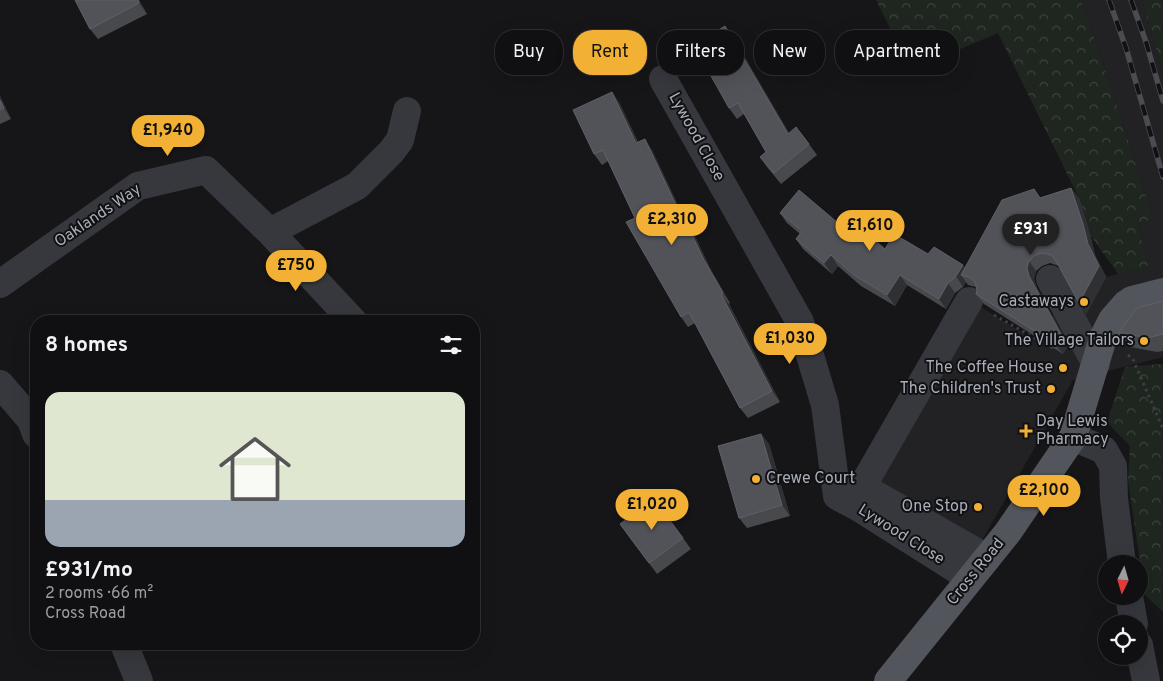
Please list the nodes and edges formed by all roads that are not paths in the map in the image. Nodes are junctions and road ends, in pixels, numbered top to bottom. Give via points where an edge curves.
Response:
1 (663, 79) dead end
2 (407, 111) dead end
3 (270, 232) junction
4 (1050, 279) dead end
5 (0, 284) edge
6 (1163, 292) edge
7 (969, 301) dead end
8 (347, 315) edge
9 (1094, 368) junction
10 (0, 384) edge
11 (30, 420) edge
12 (1073, 437) junction
13 (1121, 555) edge
14 (978, 568) junction
15 (126, 650) edge
16 (1143, 665) edge
17 (139, 681) edge
18 (888, 681) edge
19 (1146, 681) edge

1 - 14 street, Lywood Close via 800,322 825,405 837,496
2 - 3 street via 400,140 357,186
3 - 5 street, Oaklands Way via 206,170 138,186
3 - 8 street, Oaklands Way
4 - 9 street
6 - 9 main road, Cross Road via 1126,304 1112,320
7 - 14 street via 862,487
9 - 12 main road, Cross Road
10 - 11 street
12 - 13 street via 1104,450 1113,466
12 - 14 main road, Cross Road via 1008,532
14 - 18 main road, Cross Road
15 - 17 street
16 - 19 street

